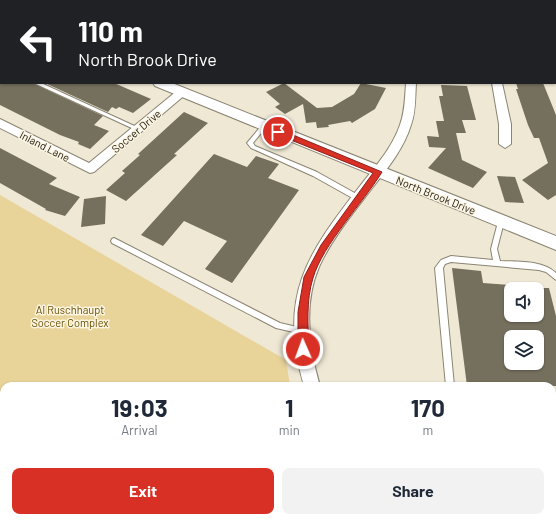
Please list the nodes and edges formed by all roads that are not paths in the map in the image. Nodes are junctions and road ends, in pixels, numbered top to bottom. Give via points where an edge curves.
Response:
1 (39, 84) edge
2 (162, 84) edge
3 (411, 84) edge
4 (496, 84) edge
5 (182, 92) junction
6 (0, 123) edge
7 (264, 126) junction
8 (138, 129) junction
9 (504, 144) dead end
10 (90, 169) joint
11 (378, 172) junction
12 (358, 198) junction
13 (501, 222) junction
14 (114, 241) dead end
15 (556, 243) edge
16 (497, 263) junction
17 (556, 277) edge
18 (303, 331) junction
19 (311, 382) edge
20 (450, 382) edge

1 - 8 lane
2 - 5 street, North Brook Drive
3 - 11 street via 409,115 405,128
4 - 9 street via 505,124
5 - 7 street, North Brook Drive
5 - 8 street, Soccer Drive
6 - 10 street, Inland Lane
7 - 11 street, North Brook Drive
7 - 12 lane via 251,140 253,147 315,174
8 - 10 street, Soccer Drive
11 - 12 street
11 - 13 street, North Brook Drive
12 - 18 street via 324,247 309,277 305,294
13 - 15 street, North Brook Drive
13 - 16 lane via 494,249
14 - 18 lane via 279,326
16 - 17 lane via 539,267
16 - 20 lane via 451,259 443,262 439,268
18 - 19 street via 306,369

